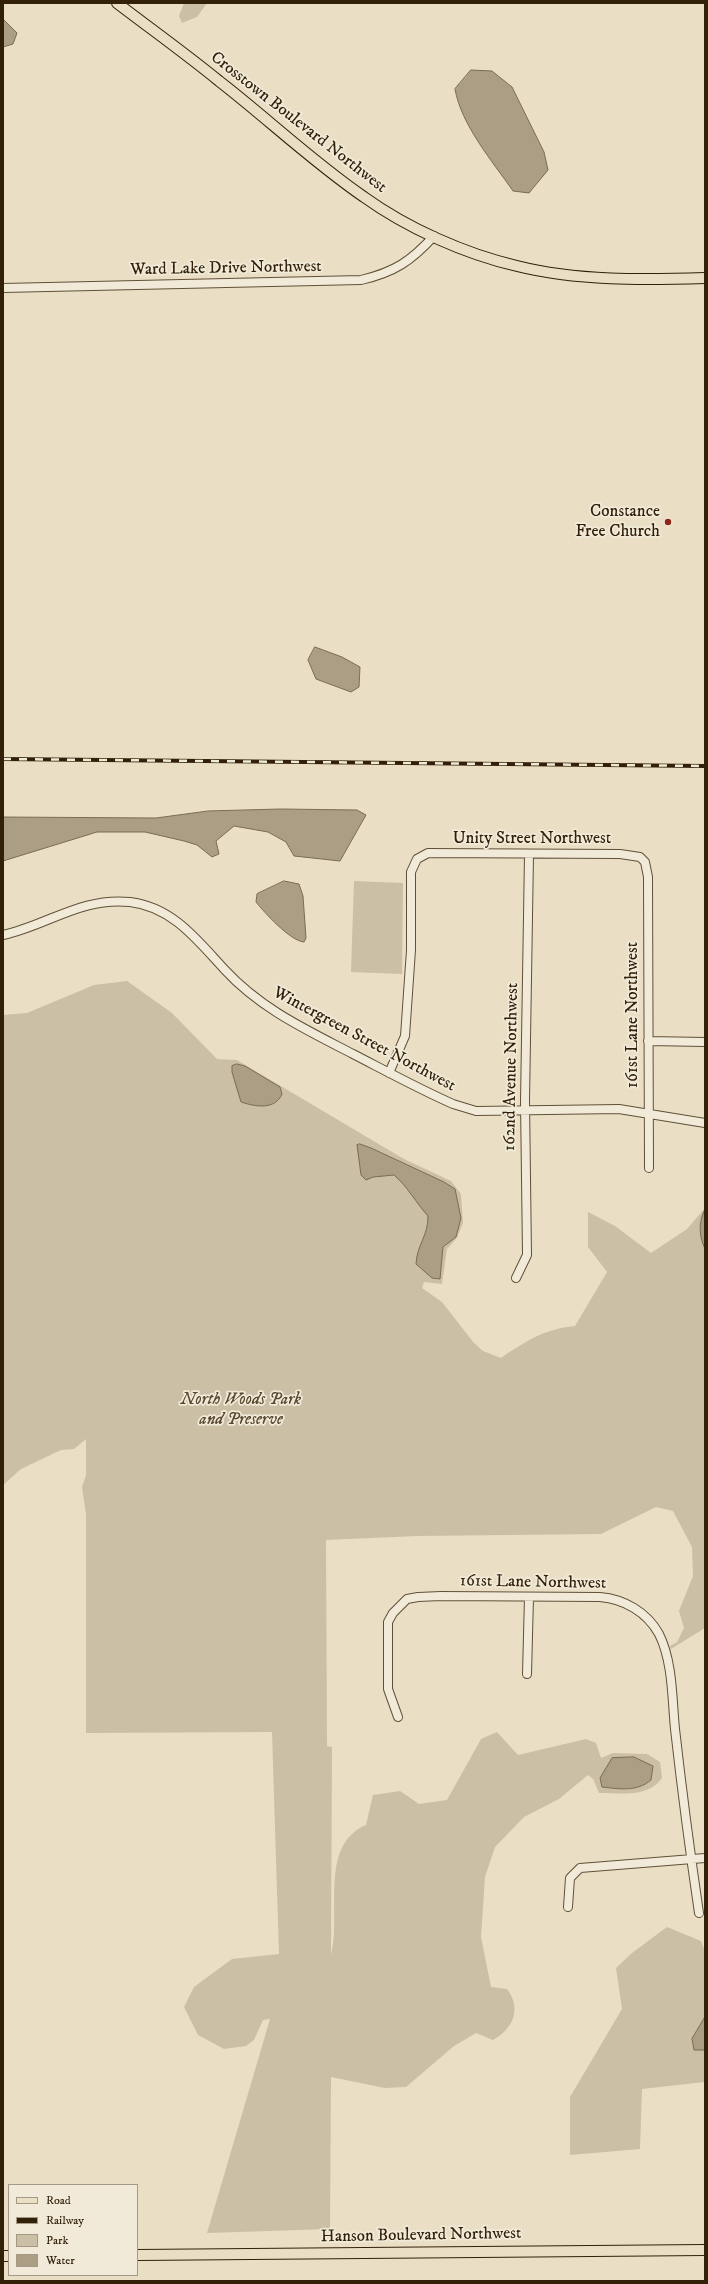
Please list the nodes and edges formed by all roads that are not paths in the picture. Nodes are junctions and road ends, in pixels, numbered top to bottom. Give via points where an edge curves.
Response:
1 (117, 3) edge
2 (434, 236) junction
3 (705, 278) edge
4 (3, 288) edge
5 (530, 855) junction
6 (645, 862) joint
7 (3, 935) edge
8 (648, 1041) junction
9 (705, 1042) edge
10 (389, 1073) junction
11 (525, 1111) junction
12 (648, 1114) junction
13 (705, 1123) edge
14 (649, 1168) dead end
15 (516, 1278) dead end
16 (529, 1597) junction
17 (527, 1674) dead end
18 (398, 1717) dead end
19 (705, 1858) edge
20 (691, 1859) junction
21 (568, 1907) dead end
22 (699, 1913) dead end
23 (705, 2250) edge
24 (138, 2255) edge

1 - 2 main road, Crosstown Boulevard Northwest via 219,80 314,160 364,198 404,223
2 - 3 main road, Crosstown Boulevard Northwest via 474,254 518,267 561,274 611,278
2 - 4 street, Ward Lake Drive Northwest via 419,253 401,267 362,280
5 - 6 street, Unity Street Northwest via 620,854 640,857
5 - 10 street, Unity Street Northwest via 428,853 417,859 411,872 411,950 404,1036
5 - 11 street, 162nd Avenue Northwest
6 - 8 street, 161st Lane Northwest via 648,877
7 - 10 street, Wintergreen Street Northwest via 26,930 77,907 104,901 131,902 157,910 179,922 254,998 287,1020
8 - 9 street
8 - 12 street, 161st Lane Northwest
10 - 11 street, Wintergreen Street Northwest via 464,1108 476,1111
11 - 12 street, Wintergreen Street Northwest via 619,1109
11 - 15 street, 162nd Avenue Northwest via 527,1255
12 - 13 street, Wintergreen Street Northwest
12 - 14 street, 161st Lane Northwest
16 - 17 street
16 - 18 street, 161st Lane Northwest via 418,1596 407,1599 400,1605 388,1622 387,1654 388,1689
16 - 20 street, 161st Lane Northwest via 600,1597 615,1600 637,1610 651,1622 659,1635 668,1662
19 - 20 street
20 - 21 street via 580,1868 573,1874 568,1885
20 - 22 street, 161st Lane Northwest
23 - 24 main road, Hanson Boulevard Northwest

